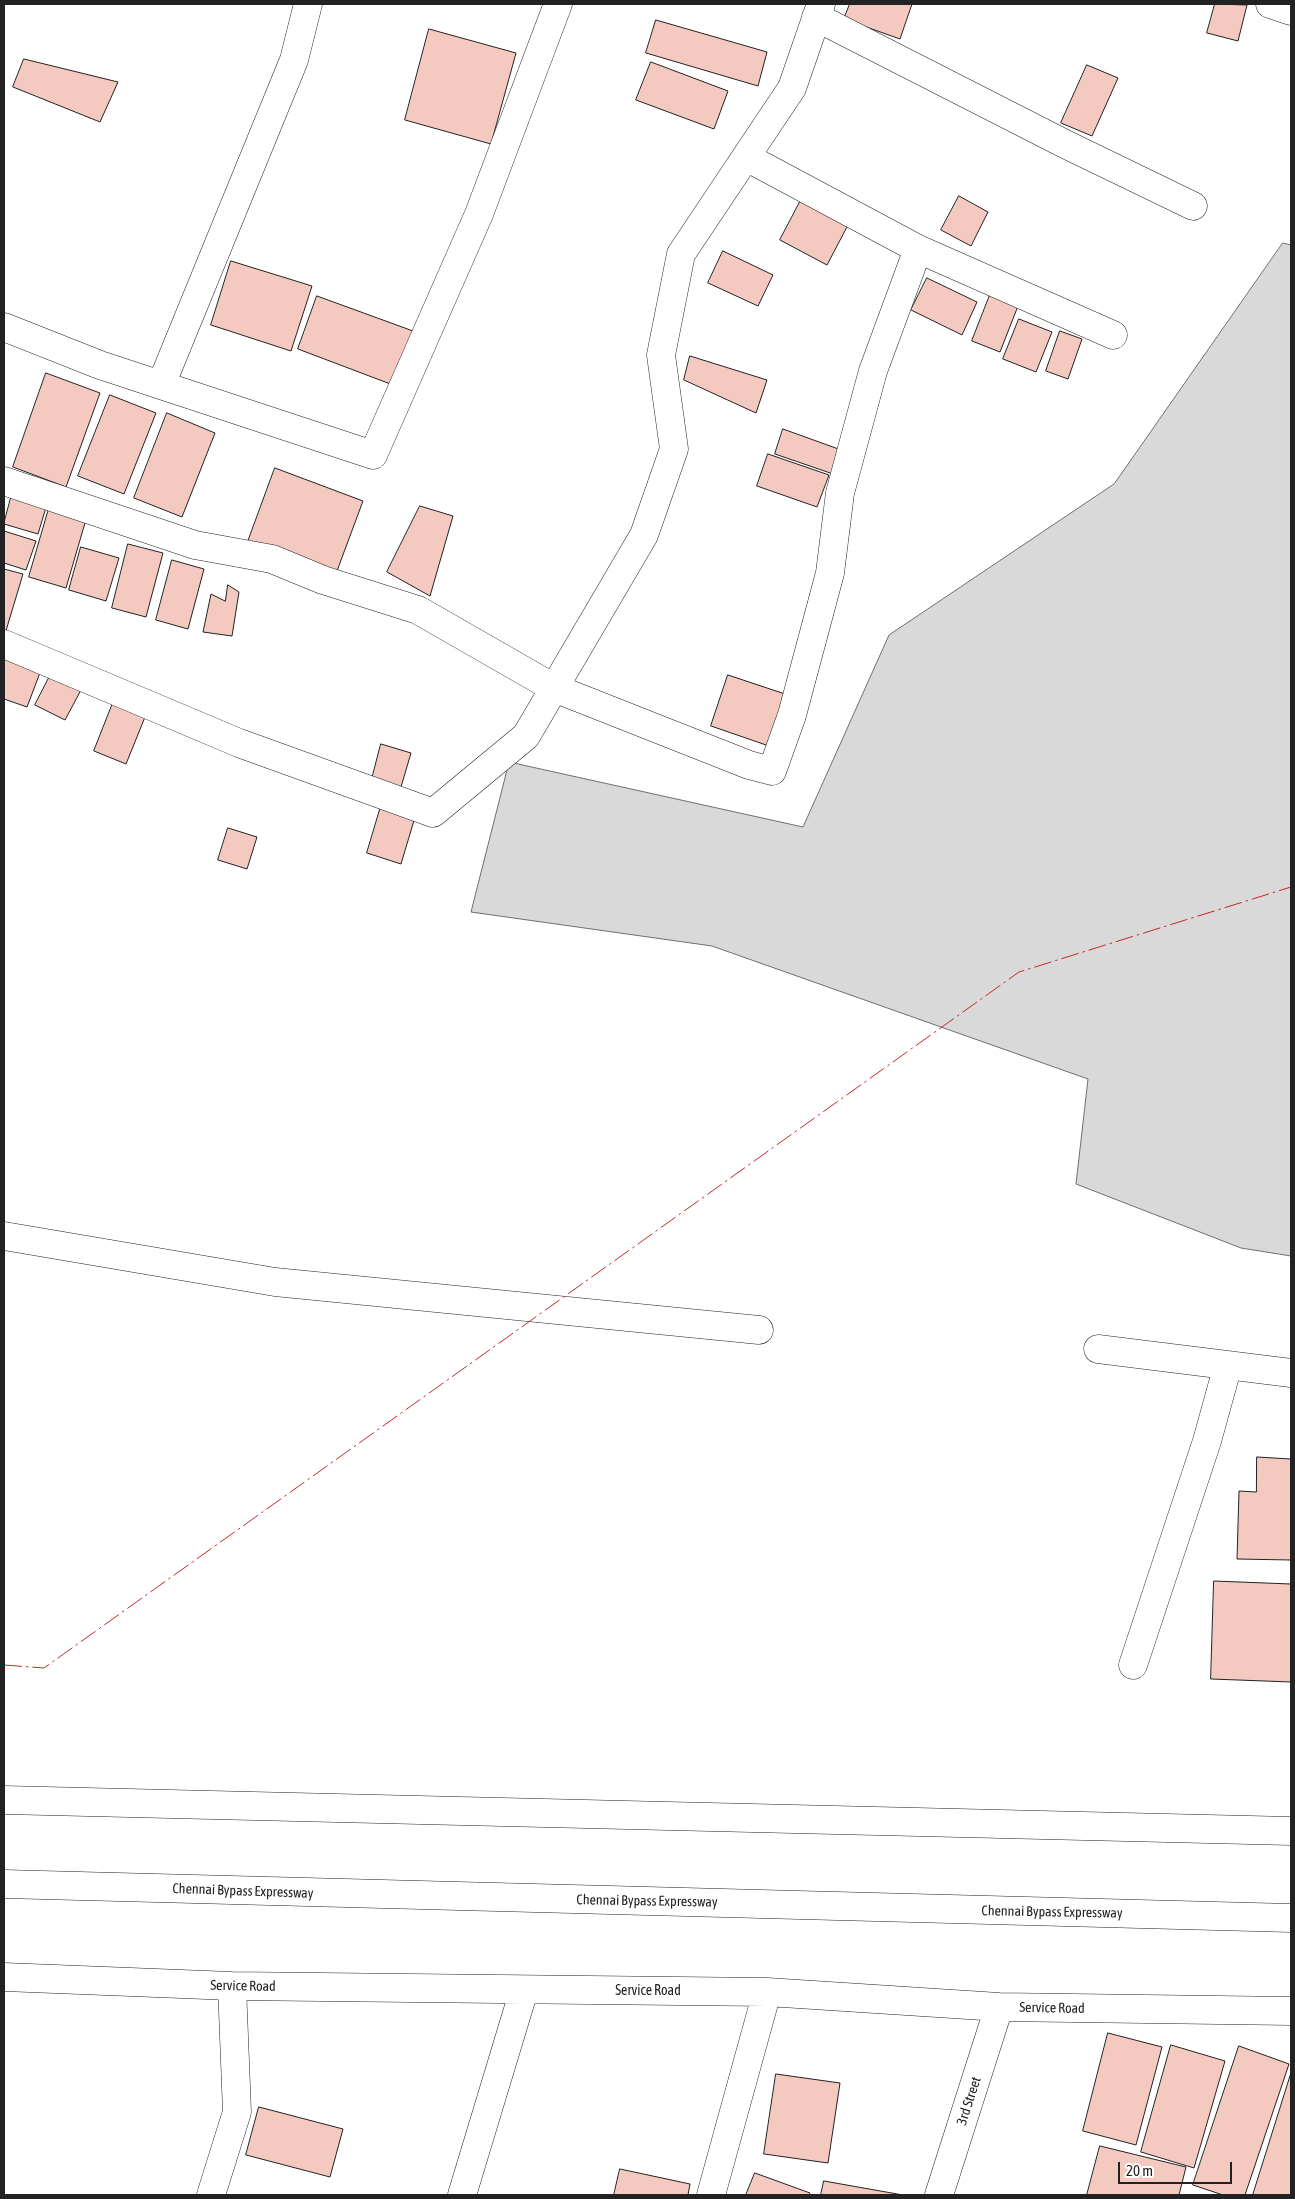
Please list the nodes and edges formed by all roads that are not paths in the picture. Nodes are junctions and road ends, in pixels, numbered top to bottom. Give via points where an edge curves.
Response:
1 (308, 4) edge
2 (558, 4) edge
3 (1270, 4) edge
4 (818, 10) edge
5 (1291, 11) edge
6 (746, 156) junction
7 (1193, 206) dead end
8 (918, 249) junction
9 (4, 327) edge
10 (1113, 335) dead end
11 (161, 385) junction
12 (4, 481) edge
13 (4, 644) edge
14 (554, 688) junction
15 (4, 1236) edge
16 (759, 1330) dead end
17 (1098, 1350) dead end
18 (1228, 1365) junction
19 (1291, 1373) edge
20 (1133, 1665) dead end
21 (4, 1800) edge
22 (1291, 1831) edge
23 (4, 1884) edge
24 (1291, 1918) edge
25 (4, 1977) edge
26 (232, 1986) junction
27 (524, 1990) junction
28 (767, 1992) junction
29 (999, 2007) junction
30 (1291, 2011) edge
31 (211, 2195) edge
32 (462, 2195) edge
33 (711, 2195) edge
34 (939, 2195) edge

1 - 11 main road via 294,60
2 - 11 main road via 479,214 373,454
3 - 5 main road
4 - 6 main road via 792,88
4 - 7 main road via 1065,144
6 - 8 main road
6 - 14 main road via 681,254 661,355 674,449 644,536
8 - 10 main road
8 - 14 main road via 873,371 840,493 830,572 792,715 772,771 749,765
9 - 11 main road
12 - 14 main road via 195,545 272,559 323,580 418,610
13 - 14 main road via 239,743 433,813 526,736
15 - 16 main road via 275,1282
17 - 18 main road
18 - 19 main road
18 - 20 main road via 1207,1441
21 - 22 main road
23 - 24 main road, Chennai Bypass Expressway
25 - 26 main road, Service Road
26 - 27 main road, Service Road
26 - 31 main road via 237,2112
27 - 28 main road, Service Road
27 - 32 main road
28 - 29 main road, Service Road
28 - 33 main road
29 - 30 main road, Service Road
29 - 34 main road, 3rd Street

